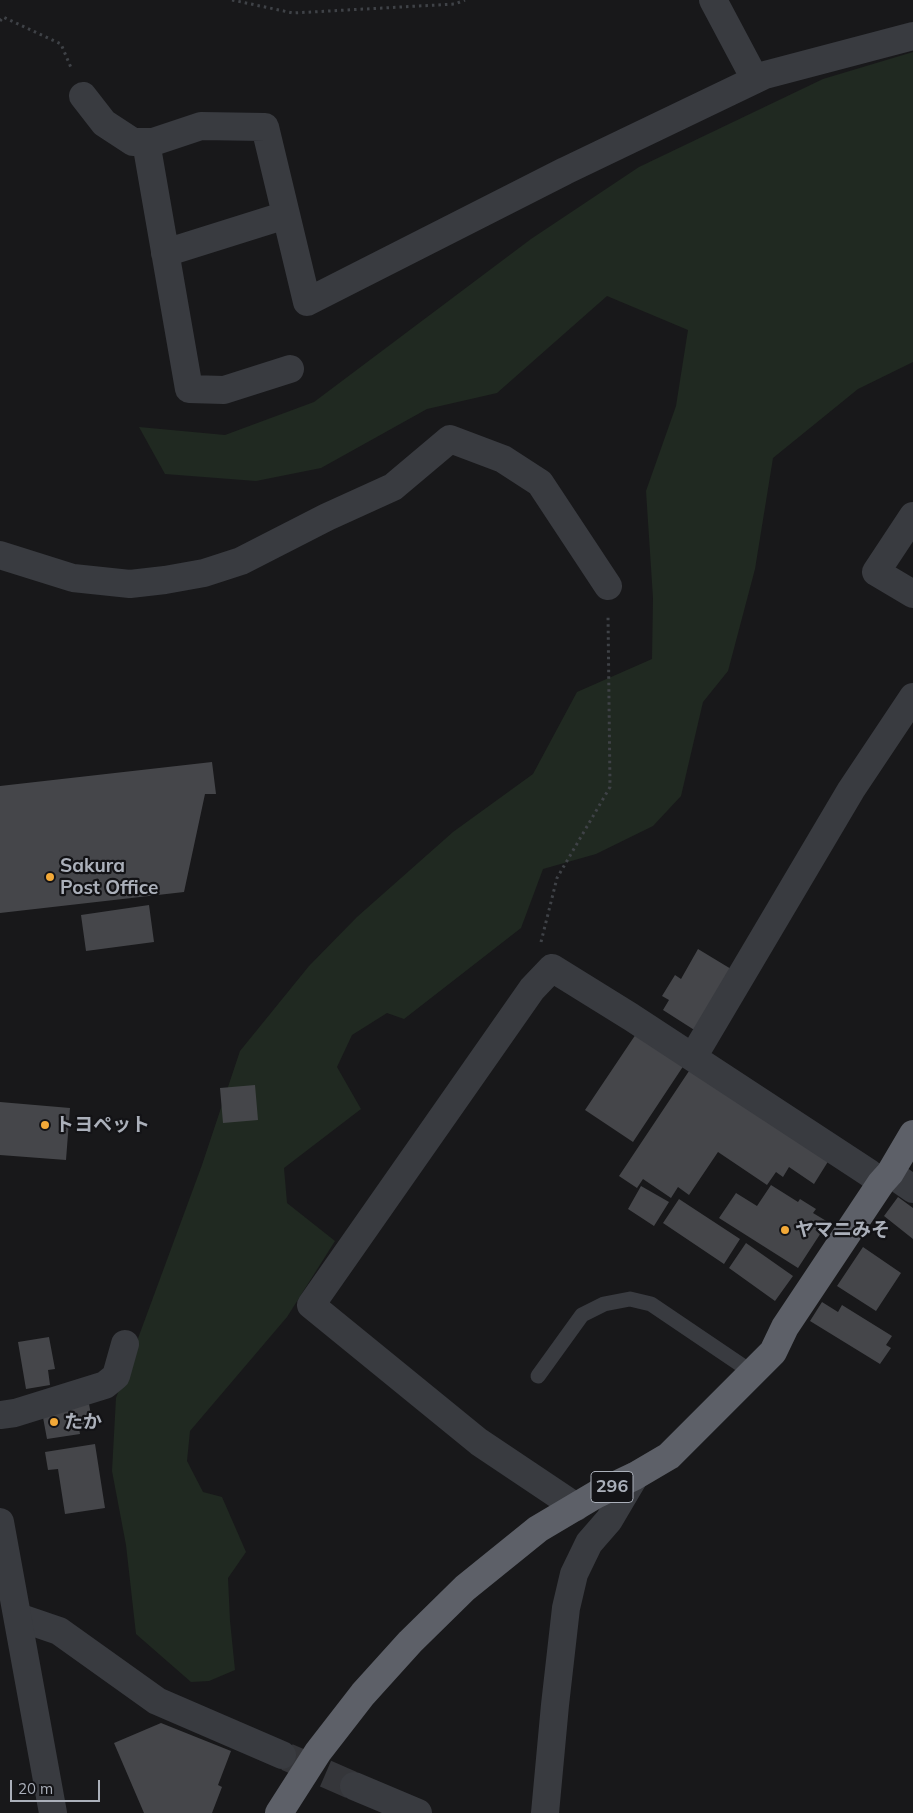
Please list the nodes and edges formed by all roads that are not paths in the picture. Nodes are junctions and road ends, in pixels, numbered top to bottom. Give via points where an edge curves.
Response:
1 (713, 0) edge
2 (913, 36) edge
3 (755, 80) junction
4 (83, 96) road end
5 (146, 142) junction
6 (286, 216) junction
7 (165, 253) junction
8 (290, 368) dead end
9 (913, 516) edge
10 (0, 555) edge
11 (608, 586) road end
12 (913, 594) edge
13 (913, 697) edge
14 (693, 1057) junction
15 (913, 1134) edge
16 (886, 1178) junction
17 (913, 1189) edge
18 (125, 1344) dead end
19 (753, 1373) junction
20 (538, 1376) dead end
21 (0, 1415) edge
22 (635, 1476) junction
23 (576, 1507) junction
24 (0, 1522) edge
25 (18, 1617) junction
26 (282, 1755) tunnel mouth
27 (354, 1786) tunnel mouth
28 (54, 1813) edge
29 (279, 1813) edge
30 (418, 1813) edge
31 (545, 1813) edge

1 - 3 street
2 - 3 street
3 - 6 street via 566,170 307,302
4 - 5 street via 104,123 133,142
5 - 6 street via 201,126 264,126
5 - 7 street
6 - 7 street
7 - 8 street via 189,389 224,390
9 - 12 street via 876,572
10 - 11 street via 73,578 130,584 204,573 240,561 393,487 450,439 503,459 540,483
13 - 14 street via 851,790
14 - 16 street via 869,1173
14 - 23 street via 552,968 532,988 311,1305 479,1442
15 - 16 highway, 296
16 - 17 street
16 - 19 highway, 296 via 785,1327 773,1352
18 - 21 street via 116,1376 105,1385
19 - 20 lane via 651,1304 630,1299 604,1304 582,1314
19 - 22 highway, 296 via 669,1456
22 - 23 highway, 296
22 - 31 street via 609,1520 589,1544 574,1574 566,1608
23 - 29 highway, 296 via 538,1529 465,1588 410,1642 363,1694 318,1752
24 - 25 street
25 - 26 street via 59,1631 157,1701
25 - 28 street
27 - 30 street

